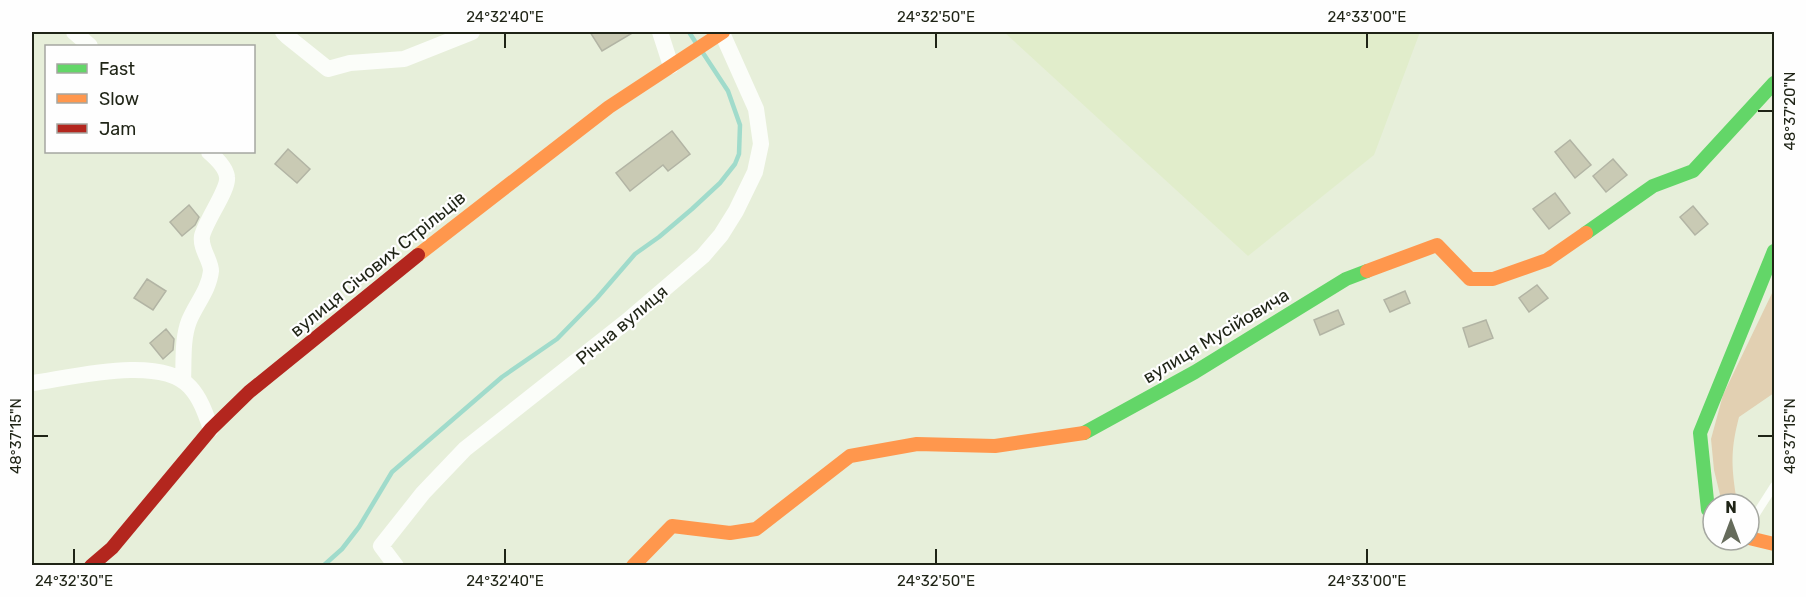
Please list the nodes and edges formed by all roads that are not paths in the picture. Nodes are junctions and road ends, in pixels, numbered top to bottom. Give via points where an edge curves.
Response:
1 (74, 32) edge
2 (283, 32) edge
3 (472, 32) edge
4 (660, 32) edge
5 (718, 35) edge
6 (89, 45) edge
7 (671, 66) junction
8 (1774, 83) edge
9 (210, 153) edge
10 (1774, 251) edge
11 (183, 381) junction
12 (32, 383) edge
13 (211, 429) junction
14 (1774, 486) edge
15 (1706, 492) edge
16 (1761, 506) edge
17 (91, 566) edge
18 (396, 566) edge
19 (633, 566) edge

1 - 6 street
2 - 3 street via 328,69 404,58
4 - 7 street
5 - 7 street, вулиця Січових Стрільців
5 - 18 street, Річна вулиця via 756,109 762,144 755,172 722,236 627,321 465,449 381,546
7 - 13 street, вулиця Січових Стрільців via 609,107 452,227 249,392
8 - 19 street, вулиця Мусійовича via 1694,171 1653,186 1547,260 1493,279 1470,279 1437,245 1346,279 1195,372 1081,434 995,446 917,444 850,456 756,530 730,533 672,526
9 - 11 street via 227,177 226,187 202,238 211,269 206,291 186,333
10 - 15 street via 1700,433
11 - 12 street via 165,373 122,369
11 - 13 street via 202,404
13 - 17 street, вулиця Січових Стрільців via 119,540
14 - 16 lane

